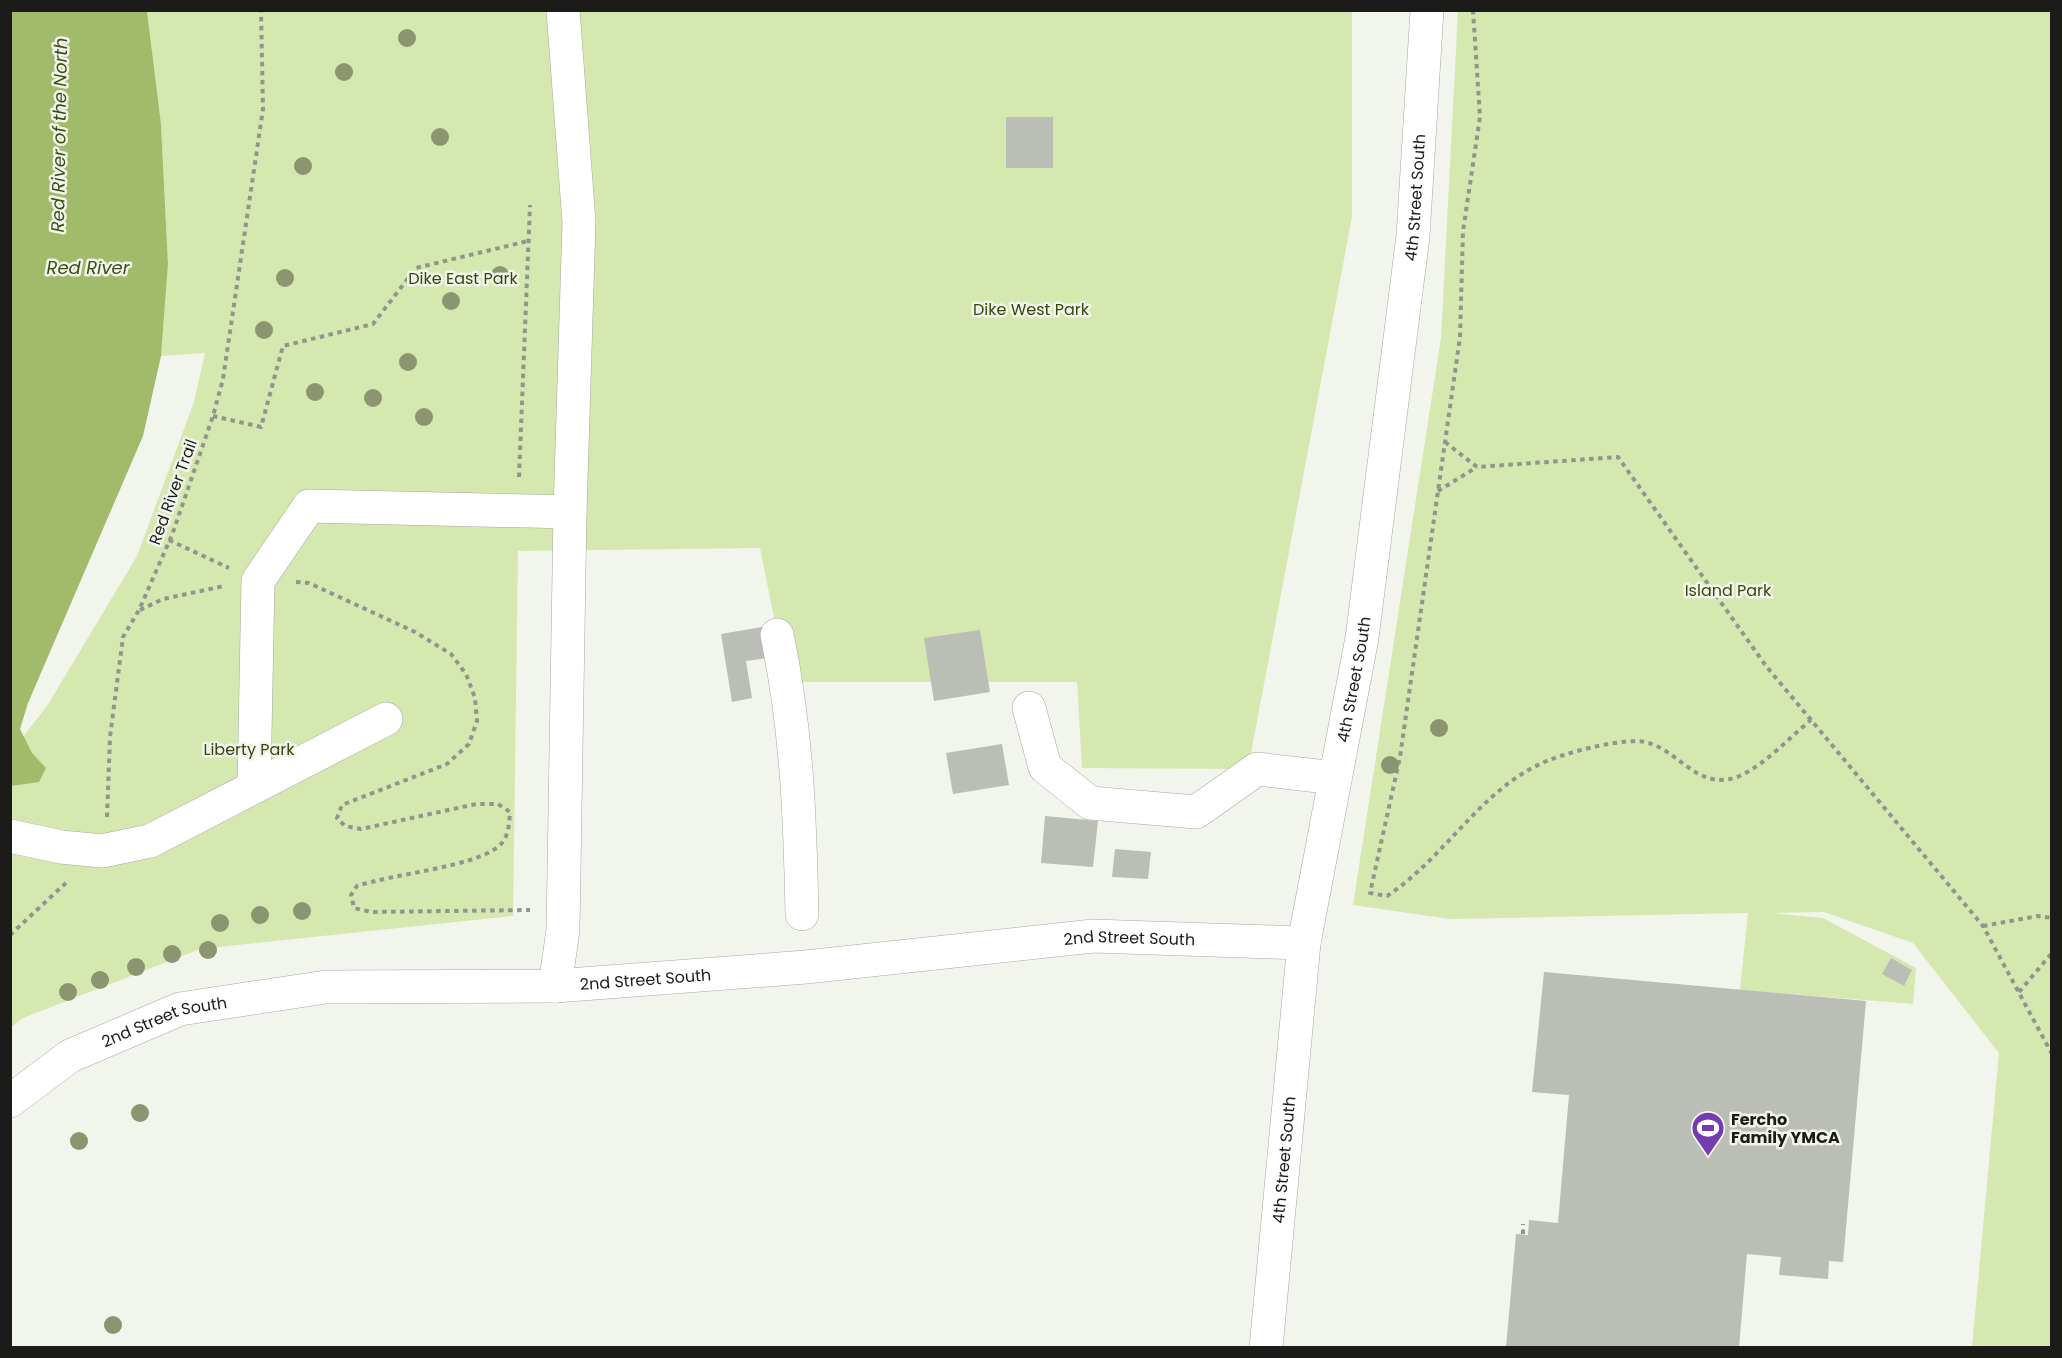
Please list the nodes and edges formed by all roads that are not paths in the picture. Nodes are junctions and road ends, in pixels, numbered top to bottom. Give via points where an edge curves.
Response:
1 (563, 10) edge
2 (1427, 10) edge
3 (570, 512) junction
4 (777, 634) dead end
5 (1029, 708) dead end
6 (386, 719) dead end
7 (1335, 778) junction
8 (254, 786) junction
9 (10, 836) edge
10 (802, 914) dead end
11 (1304, 943) junction
12 (555, 986) junction
13 (10, 1101) edge
14 (1266, 1347) edge

1 - 3 street via 579,222
2 - 7 street, 4th Street South via 1413,236 1362,638
3 - 8 street via 309,506 258,581
3 - 12 street via 563,910
4 - 10 street via 787,682 800,796
5 - 7 street via 1045,767 1090,803 1196,812 1257,769
6 - 8 street
7 - 11 street, 4th Street South
8 - 9 street via 150,841 102,851
11 - 12 street, 2nd Street South via 1094,936 806,967
11 - 14 street, 4th Street South
12 - 13 street, 2nd Street South via 326,987 180,1009 70,1056

